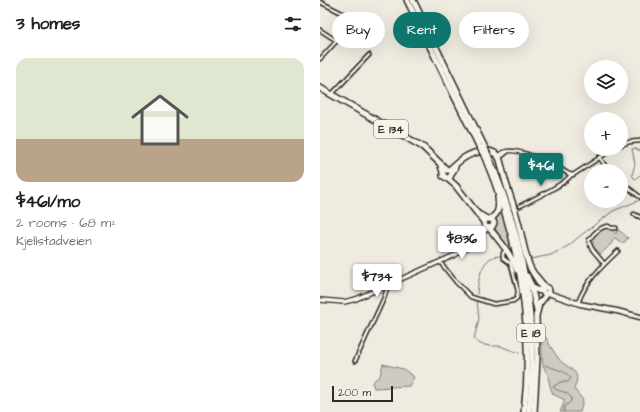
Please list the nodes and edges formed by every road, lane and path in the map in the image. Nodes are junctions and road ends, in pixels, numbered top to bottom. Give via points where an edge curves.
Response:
1 (407, 0) edge
2 (413, 0) edge
3 (320, 2) edge
4 (340, 12) edge
5 (414, 12) edge
6 (418, 12) edge
7 (320, 30) edge
8 (332, 38) edge
9 (332, 45) edge
10 (434, 48) edge
11 (321, 55) edge
12 (369, 55) dead end
13 (320, 59) edge
14 (320, 88) edge
15 (332, 95) junction
16 (640, 141) edge
17 (628, 142) edge
18 (487, 154) junction
19 (500, 155) junction
20 (599, 157) joint
21 (604, 164) edge
22 (448, 173) junction
23 (571, 175) junction
24 (494, 181) junction
25 (628, 188) edge
26 (640, 197) edge
27 (520, 206) dead end
28 (634, 214) dead end
29 (640, 217) edge
30 (488, 224) junction
31 (616, 228) dead end
32 (507, 251) junction
33 (618, 251) dead end
34 (521, 256) junction
35 (440, 262) junction
36 (604, 264) junction
37 (388, 285) junction
38 (531, 285) junction
39 (522, 288) junction
40 (546, 290) junction
41 (320, 300) edge
42 (579, 303) junction
43 (537, 310) junction
44 (640, 317) edge
45 (355, 361) dead end
46 (524, 412) edge
47 (528, 412) edge
48 (534, 412) edge

1 - 5 highway, E 18
2 - 6 highway, E 18
3 - 4 street
7 - 8 street
9 - 11 street
10 - 18 highway, E 18, bridge
11 - 13 street
12 - 15 street
14 - 15 highway, E 134
15 - 22 highway, E 134 via 419,145
16 - 17 street
18 - 19 highway via 494,152
18 - 22 highway via 478,151 470,154
18 - 24 highway, E 18
18 - 34 highway, E 18 via 510,211
19 - 23 street via 516,152 539,158
19 - 40 highway via 529,264
20 - 21 street
20 - 23 street
22 - 30 highway via 454,184
23 - 27 street
24 - 30 highway, E 18 via 499,209
24 - 39 highway, E 18 via 510,227
25 - 26 street
28 - 29 street
30 - 32 highway, E 18
30 - 35 main road via 464,249
31 - 36 street via 604,227 589,240 590,247
32 - 35 street via 502,256 510,263 517,286 517,298 513,301 491,304 468,295
32 - 39 highway, E 18 via 516,267
33 - 36 street
34 - 38 highway, E 18
34 - 47 highway, E 18 via 531,339
35 - 37 main road
36 - 42 street via 590,281
37 - 41 main road via 349,301
37 - 45 street
38 - 40 highway via 536,290
38 - 43 highway, E 18
39 - 46 highway, E 18 via 527,346
40 - 42 main road
40 - 43 highway, E 18
42 - 44 main road
43 - 48 highway, E 18

